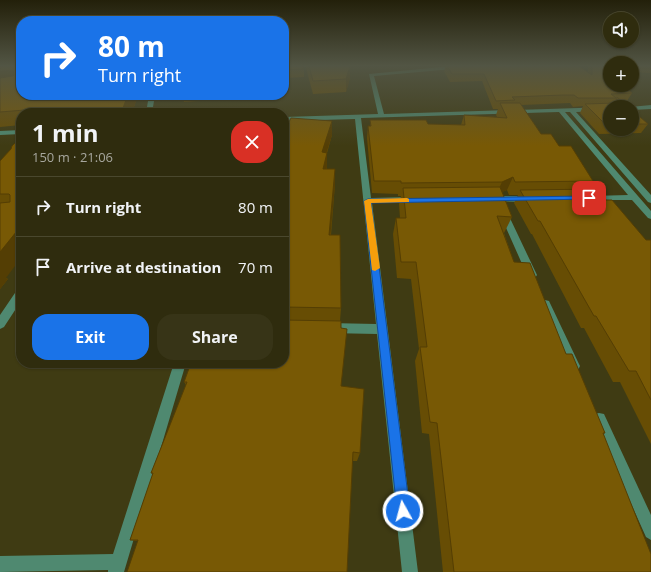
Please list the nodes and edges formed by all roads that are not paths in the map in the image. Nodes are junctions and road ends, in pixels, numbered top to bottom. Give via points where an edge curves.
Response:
1 (375, 93) edge
2 (639, 108) edge
3 (651, 108) edge
4 (603, 109) edge
5 (560, 110) junction
6 (571, 110) junction
7 (358, 116) junction
8 (381, 116) junction
9 (289, 120) edge
10 (16, 132) edge
11 (0, 133) edge
12 (635, 197) junction
13 (581, 198) edge
14 (481, 199) edge
15 (497, 199) junction
16 (535, 199) edge
17 (421, 200) edge
18 (651, 200) edge
19 (368, 201) junction
20 (651, 216) edge
21 (16, 300) edge
22 (0, 324) edge
23 (314, 328) edge
24 (382, 329) junction
25 (178, 368) edge
26 (580, 380) edge
27 (594, 409) edge
28 (651, 532) edge
29 (0, 564) edge
30 (117, 567) edge
31 (410, 572) edge

1 - 8 street
2 - 3 street
4 - 6 street
5 - 6 street
5 - 8 street
5 - 12 street
6 - 18 street
7 - 8 street
7 - 9 street
7 - 19 street
10 - 11 street
12 - 13 street
12 - 20 street
14 - 15 street
15 - 16 street
15 - 26 street
17 - 19 street
19 - 24 street
21 - 22 street
23 - 24 street
24 - 31 street
25 - 30 street
27 - 28 street
29 - 30 street

